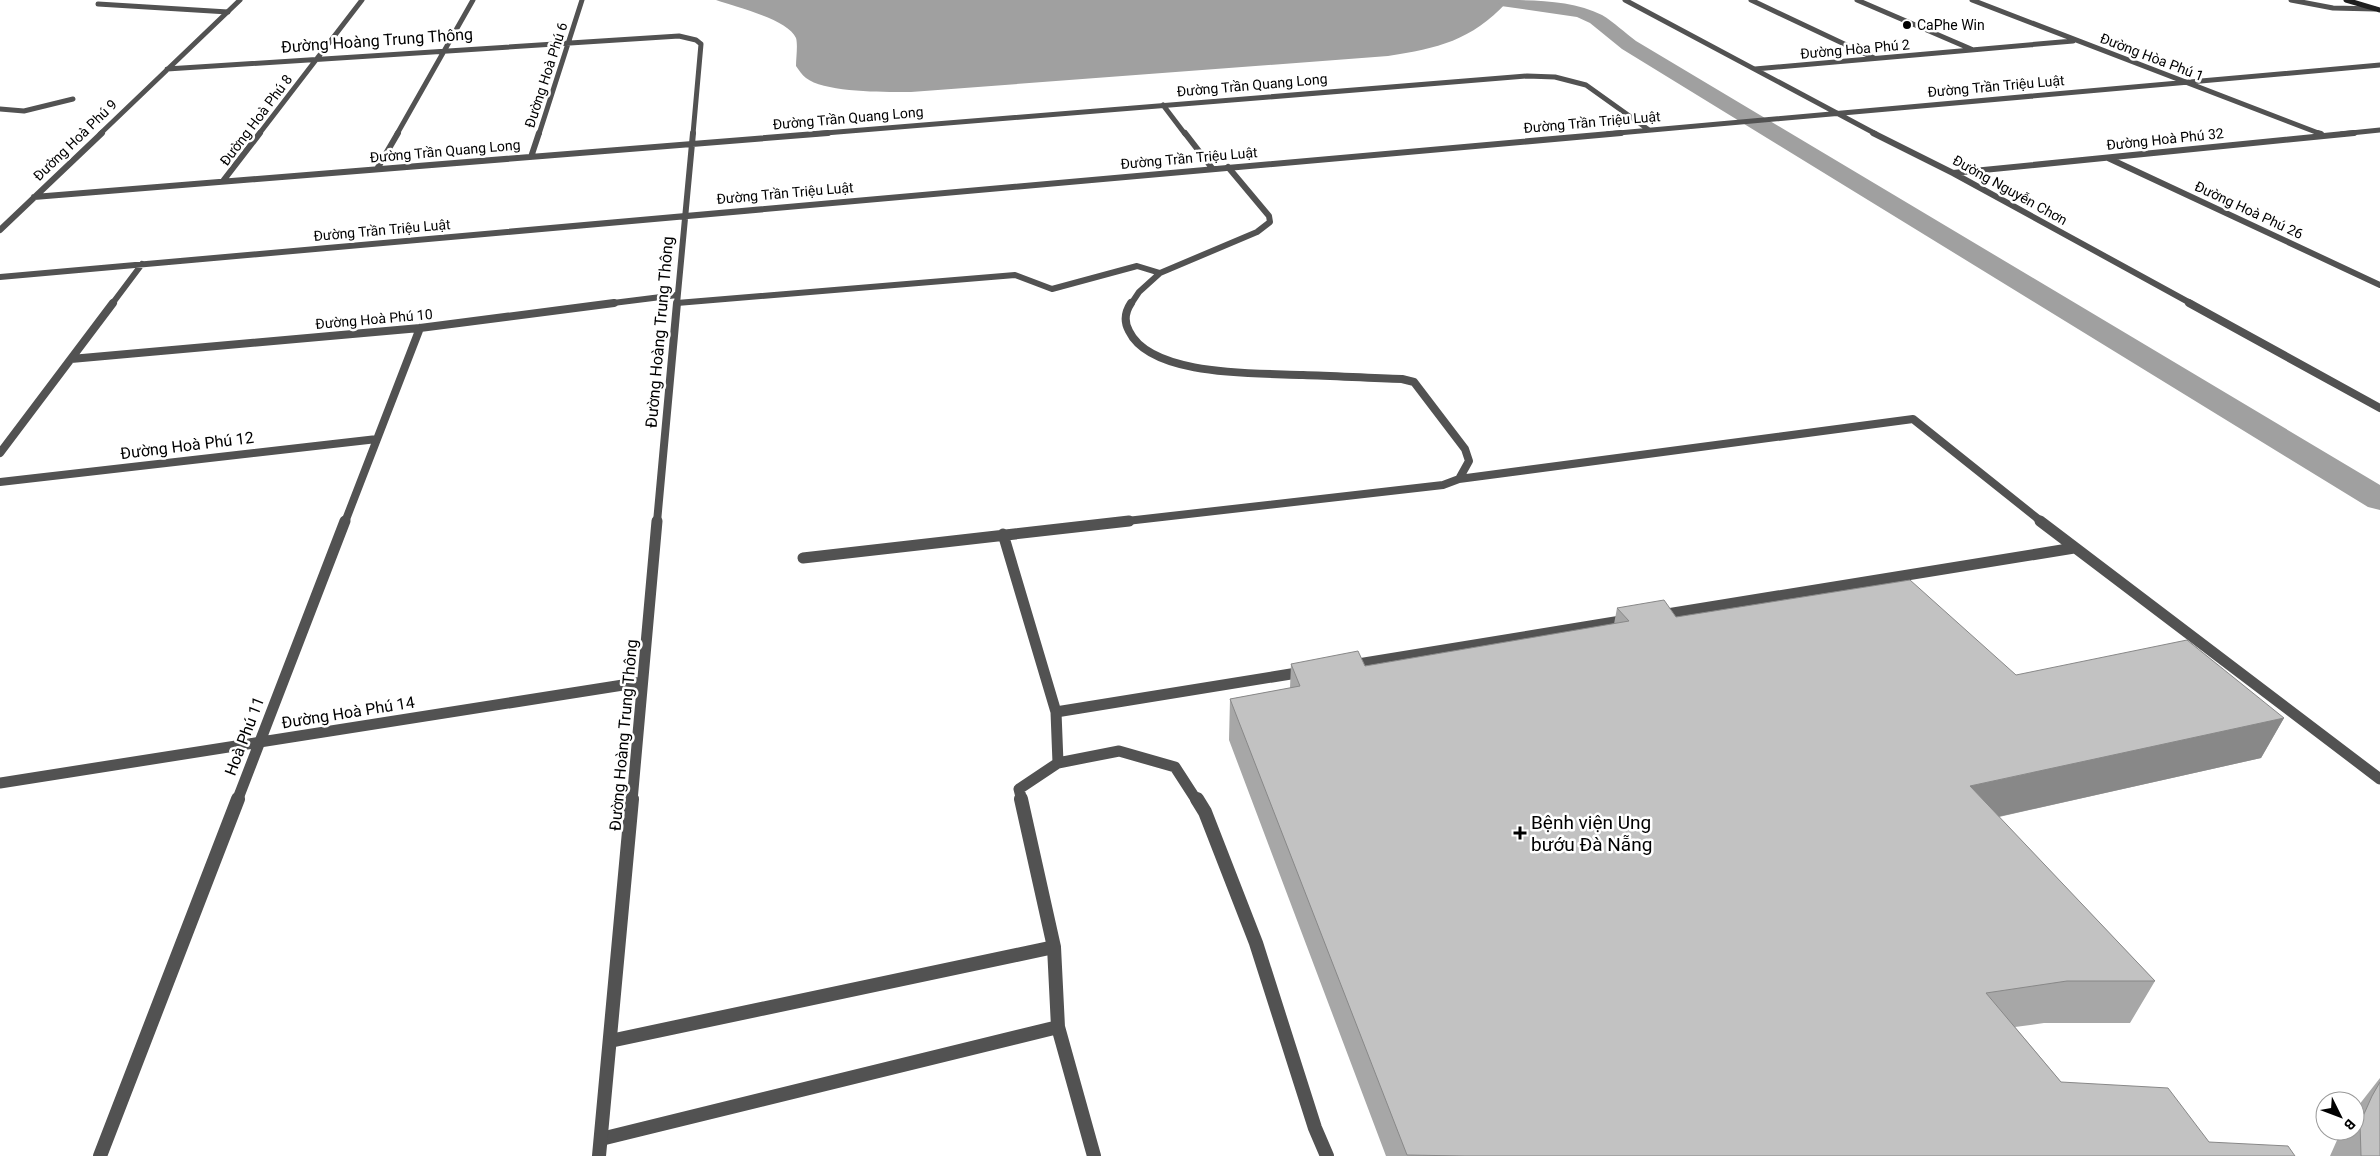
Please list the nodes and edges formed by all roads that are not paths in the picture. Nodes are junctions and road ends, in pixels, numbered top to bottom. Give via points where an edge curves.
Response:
1 (240, 0) edge
2 (362, 0) edge
3 (473, 0) edge
4 (582, 0) edge
5 (1626, 0) edge
6 (1751, 0) edge
7 (1857, 0) edge
8 (1972, 0) edge
9 (2291, 0) edge
10 (2346, 0) edge
11 (98, 4) dead end
12 (2378, 9) edge
13 (228, 12) junction
14 (2077, 40) junction
15 (570, 43) junction
16 (1974, 50) junction
17 (444, 51) junction
18 (317, 59) junction
19 (1876, 59) junction
20 (2380, 65) edge
21 (167, 69) junction
22 (1755, 70) junction
23 (2185, 82) junction
24 (73, 99) dead end
25 (1163, 105) junction
26 (0, 109) edge
27 (1838, 114) junction
28 (1649, 130) junction
29 (2380, 130) edge
30 (2324, 136) junction
31 (691, 144) junction
32 (531, 156) junction
33 (2107, 157) junction
34 (1228, 167) junction
35 (1212, 168) junction
36 (377, 169) junction
37 (1953, 173) junction
38 (223, 181) junction
39 (34, 197) junction
40 (685, 215) junction
41 (0, 230) edge
42 (142, 264) junction
43 (1160, 273) junction
44 (0, 277) edge
45 (2380, 285) edge
46 (677, 299) junction
47 (420, 328) junction
48 (71, 359) junction
49 (2380, 408) edge
50 (377, 439) junction
51 (0, 453) edge
52 (1459, 479) junction
53 (0, 482) edge
54 (1003, 534) junction
55 (2074, 548) junction
56 (803, 558) dead end
57 (1653, 616) edge
58 (1634, 619) edge
59 (1340, 667) edge
60 (1310, 671) edge
61 (642, 682) junction
62 (1056, 712) junction
63 (259, 742) junction
64 (1058, 763) junction
65 (2380, 779) edge
66 (0, 784) edge
67 (1054, 947) junction
68 (1058, 1027) junction
69 (610, 1041) junction
70 (601, 1139) junction
71 (100, 1156) edge
72 (599, 1156) edge
73 (1094, 1156) edge
74 (1326, 1156) edge

1 - 13 street, Đường Hoà Phú 9
2 - 18 street, Đường Hoà Phú 8
3 - 17 street
4 - 15 street, Đường Hoà Phú 6
5 - 22 street, Đường Nguyễn Chơn
6 - 19 street
7 - 16 street
8 - 14 street, Đường Hòa Phú 1
9 - 12 street via 2356,10
10 - 12 main road
11 - 13 street
13 - 21 street, Đường Hoà Phú 9
14 - 16 street, Đường Hòa Phú 2
14 - 23 street, Đường Hòa Phú 1
15 - 17 street, Đường Hoàng Trung Thông
15 - 31 street, Đường Hoàng Trung Thông via 679,36 696,40 700,44
15 - 32 street, Đường Hoà Phú 6
16 - 19 street, Đường Hòa Phú 2
17 - 18 street, Đường Hoàng Trung Thông
17 - 36 street
18 - 21 street, Đường Hoàng Trung Thông
18 - 38 street, Đường Hoà Phú 8
19 - 22 street, Đường Hòa Phú 2
20 - 23 street, Đường Trần Triệu Luật
21 - 39 street, Đường Hoà Phú 9
22 - 27 street, Đường Nguyễn Chơn
23 - 27 street, Đường Trần Triệu Luật
23 - 30 street, Đường Hòa Phú 1
24 - 26 street via 24,111
25 - 28 street, Đường Trần Quang Long via 1527,76 1555,77 1586,86
25 - 31 street, Đường Trần Quang Long
25 - 35 street
27 - 28 street, Đường Trần Triệu Luật
27 - 37 street, Đường Nguyễn Chơn
28 - 34 street, Đường Trần Triệu Luật
29 - 30 street, Đường Hoà Phú 32
30 - 33 street, Đường Hoà Phú 32
31 - 32 street, Đường Trần Quang Long
31 - 40 street, Đường Hoàng Trung Thông
32 - 36 street, Đường Trần Quang Long
33 - 37 street, Đường Hoà Phú 32
33 - 45 street, Đường Hoà Phú 26
34 - 35 street, Đường Trần Triệu Luật
34 - 43 street via 1269,216 1270,222 1257,232
35 - 40 street, Đường Trần Triệu Luật
36 - 38 street, Đường Trần Quang Long
37 - 49 street, Đường Nguyễn Chơn
38 - 39 street, Đường Trần Quang Long
39 - 41 street, Đường Hoà Phú 9
40 - 42 street, Đường Trần Triệu Luật
40 - 46 street, Đường Hoàng Trung Thông
42 - 44 street, Đường Trần Triệu Luật
42 - 48 street
43 - 46 street, Đường Hoà Phú 10 via 1137,266 1052,289 1015,275
43 - 52 street via 1139,292 1128,308 1125,324 1134,342 1155,355 1183,365 1220,372 1414,382 1465,449 1469,461
46 - 47 street, Đường Hoà Phú 10
46 - 61 street, Đường Hoàng Trung Thông
47 - 48 street, Đường Hoà Phú 10
47 - 50 street, Hoà Phú 11
48 - 51 street
50 - 53 street, Đường Hoà Phú 12
50 - 63 street, Hoà Phú 11
52 - 54 street via 1443,485
52 - 55 street via 1913,419
54 - 56 street
54 - 62 street
55 - 57 street
55 - 65 street
58 - 59 street
60 - 62 street
61 - 63 street, Đường Hoà Phú 14
61 - 69 street, Đường Hoàng Trung Thông
62 - 64 street
63 - 66 street, Đường Hoà Phú 14
63 - 71 street, Hoà Phú 11
64 - 67 street via 1020,789
64 - 74 street via 1119,752 1175,767 1205,812 1253,934
67 - 68 street
67 - 69 street
68 - 70 street
68 - 73 street
69 - 70 street, Đường Hoàng Trung Thông
70 - 72 street, Đường Hoàng Trung Thông

